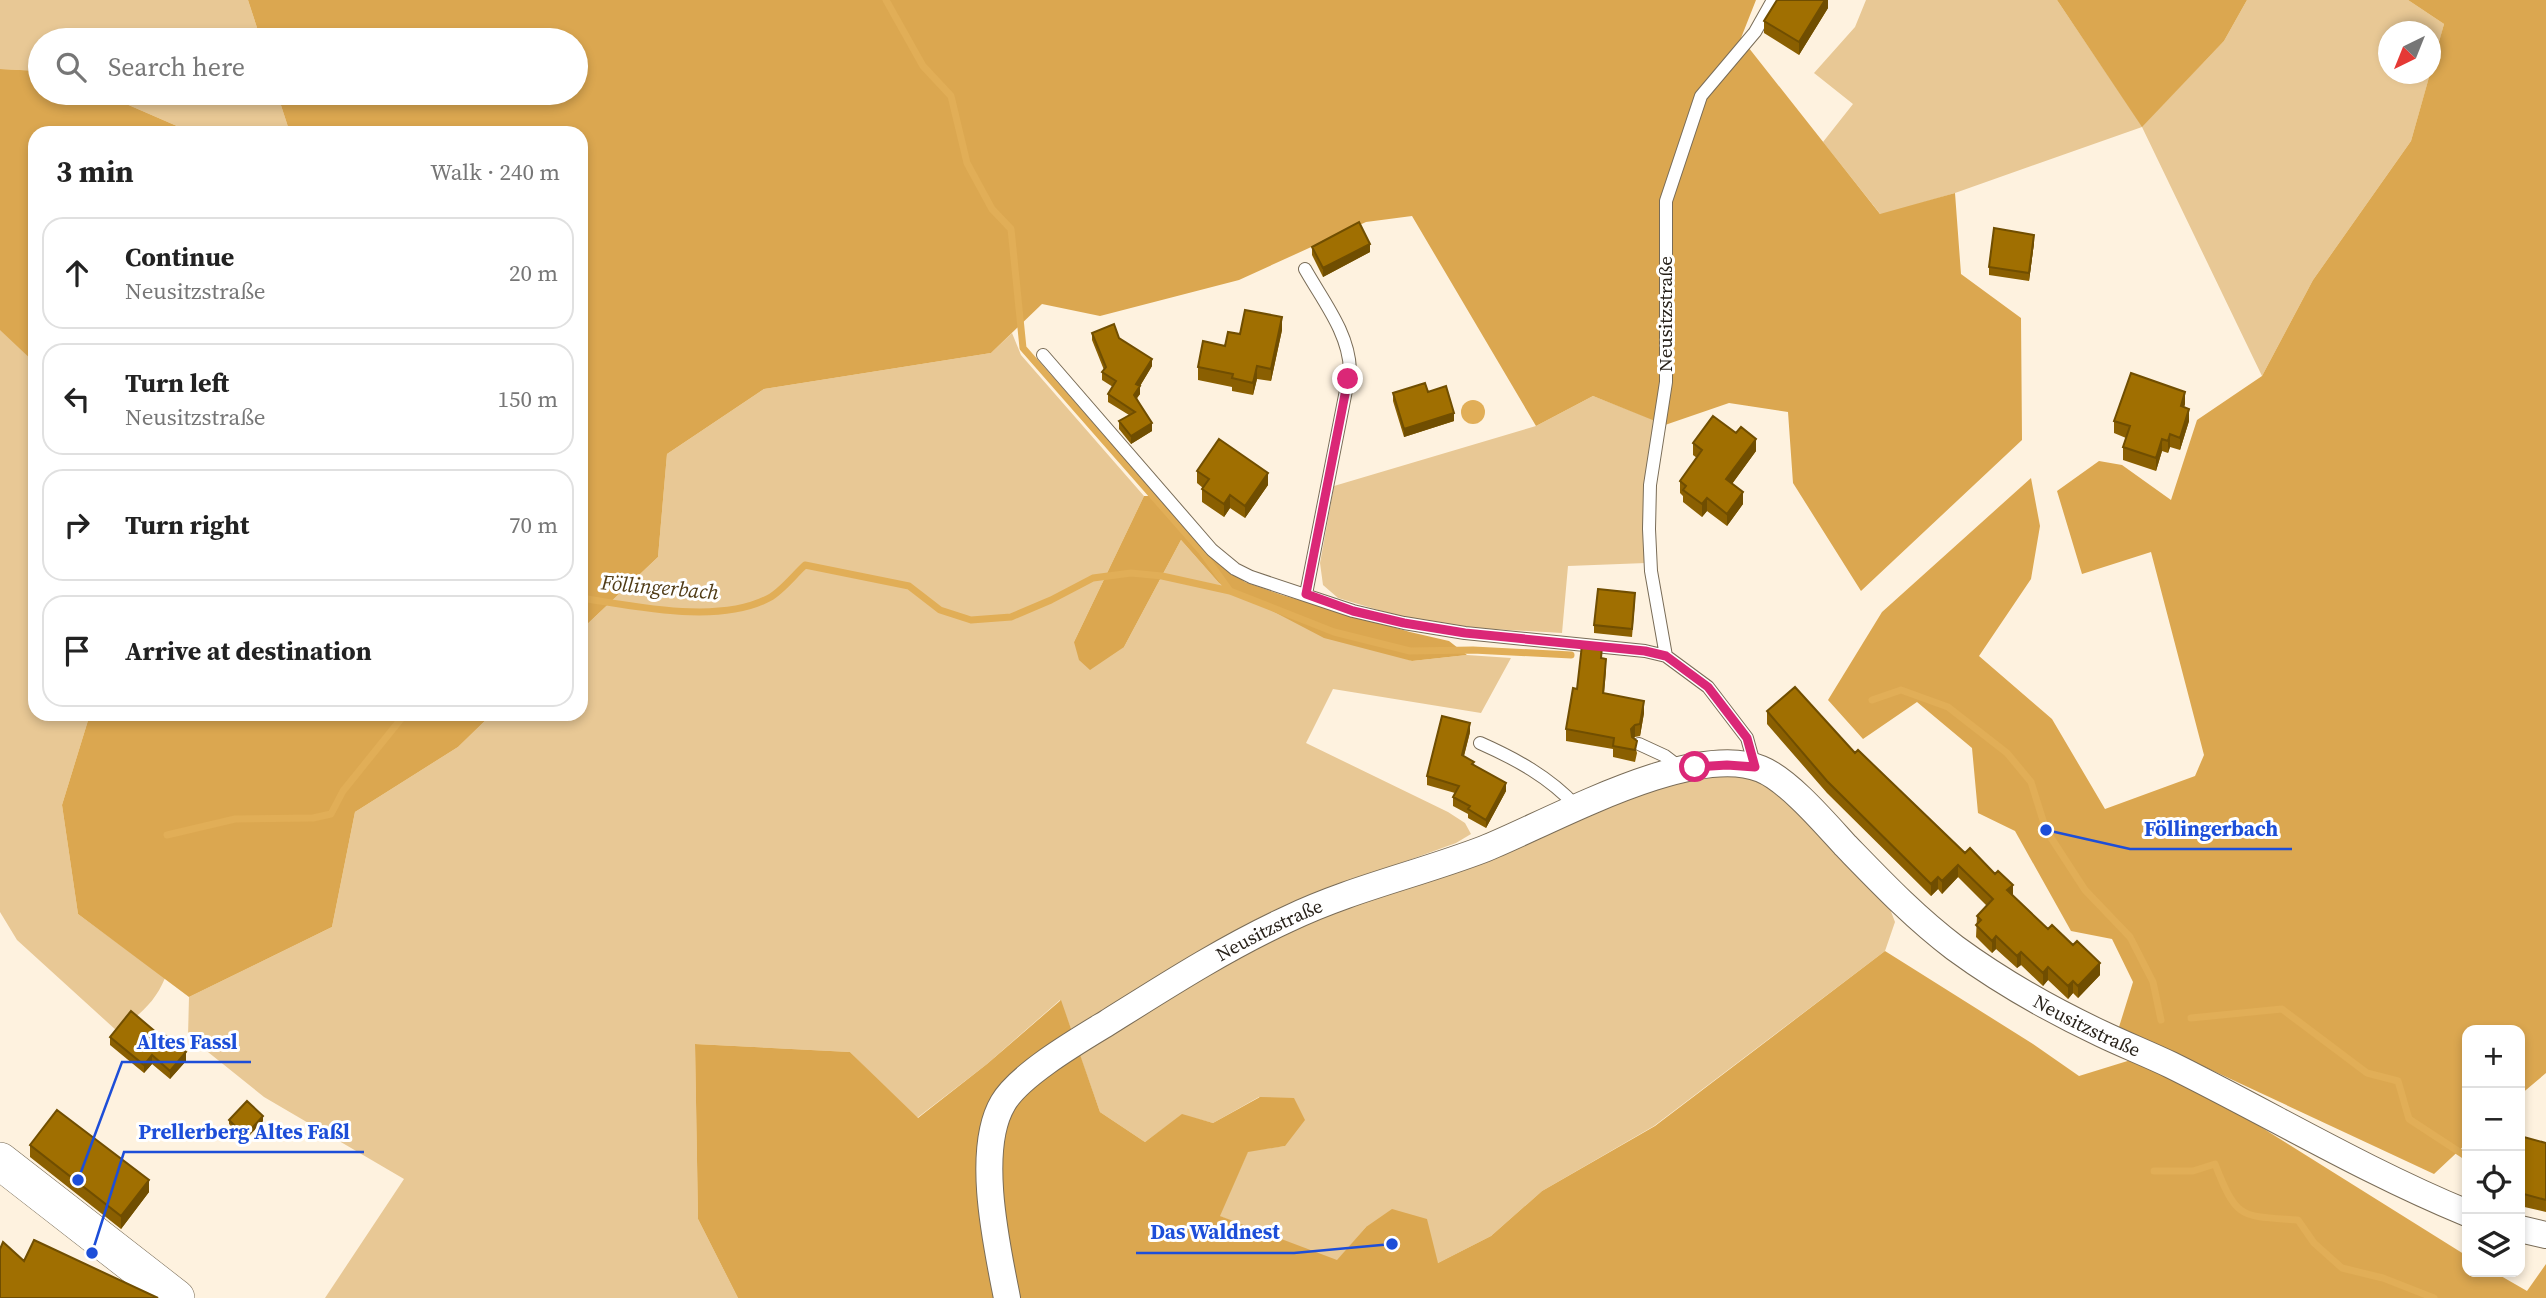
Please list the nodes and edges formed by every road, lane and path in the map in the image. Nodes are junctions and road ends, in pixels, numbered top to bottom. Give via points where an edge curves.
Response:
1 (1773, 0) edge
2 (1305, 269) dead end
3 (1043, 355) dead end
4 (1306, 594) junction
5 (1666, 656) junction
6 (1480, 743) dead end
7 (1639, 744) edge
8 (1755, 767) junction
9 (1682, 769) junction
10 (1576, 806) junction
11 (0, 1161) edge
12 (2462, 1211) edge
13 (2525, 1230) edge
14 (2546, 1235) edge
15 (176, 1298) edge
16 (1007, 1298) edge

1 - 5 lane, Neusitzstraße via 1755,32 1701,96 1666,201 1666,382 1650,485 1650,529 1651,571
2 - 4 lane via 1340,330 1350,370
3 - 4 lane via 1212,550 1251,577
4 - 5 lane via 1404,623
5 - 8 lane via 1708,687 1747,738
6 - 10 lane via 1530,768
7 - 9 lane
8 - 9 street, Neusitzstraße
8 - 12 street, Neusitzstraße via 1782,782 1911,911 1992,974 2380,1175
9 - 10 street, Neusitzstraße
10 - 16 street, Neusitzstraße via 1481,850 1290,918 1172,982 1026,1078 1003,1101 990,1150 994,1230
11 - 15 street
13 - 14 street

